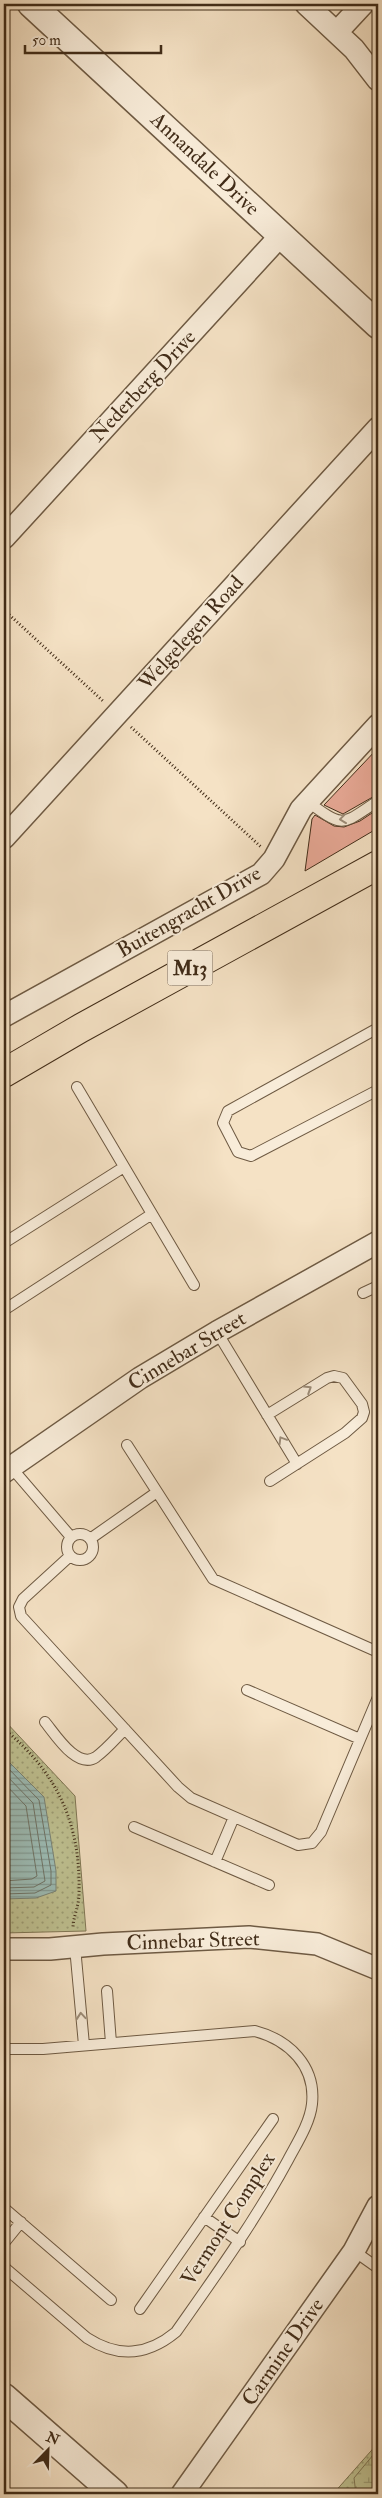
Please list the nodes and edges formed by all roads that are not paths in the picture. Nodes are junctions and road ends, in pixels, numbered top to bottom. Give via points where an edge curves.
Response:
1 (31, 4) edge
2 (306, 4) edge
3 (363, 4) edge
4 (337, 32) junction
5 (378, 80) edge
6 (281, 235) junction
7 (378, 325) edge
8 (378, 428) edge
9 (4, 538) edge
10 (376, 733) edge
11 (378, 801) edge
12 (308, 802) junction
13 (4, 838) edge
14 (378, 865) edge
15 (4, 1016) edge
16 (378, 1028) edge
17 (4, 1073) edge
18 (77, 1087) dead end
19 (378, 1090) edge
20 (124, 1167) junction
21 (152, 1214) junction
22 (378, 1242) edge
23 (4, 1243) edge
24 (194, 1285) dead end
25 (378, 1286) edge
26 (363, 1293) dead end
27 (4, 1310) edge
28 (216, 1332) junction
29 (267, 1415) junction
30 (127, 1445) dead end
31 (297, 1464) junction
32 (6, 1466) edge
33 (270, 1481) dead end
34 (157, 1492) junction
35 (71, 1537) junction
36 (90, 1539) junction
37 (70, 1556) junction
38 (378, 1652) edge
39 (247, 1690) dead end
40 (378, 1697) edge
41 (45, 1722) dead end
42 (125, 1729) junction
43 (360, 1739) junction
44 (234, 1817) junction
45 (134, 1827) dead end
46 (215, 1862) junction
47 (269, 1885) dead end
48 (74, 1939) junction
49 (4, 1949) edge
50 (378, 1969) edge
51 (107, 1991) dead end
52 (111, 2043) junction
53 (84, 2045) junction
54 (4, 2049) edge
55 (273, 2119) dead end
56 (378, 2206) edge
57 (4, 2208) edge
58 (204, 2216) junction
59 (21, 2222) junction
60 (240, 2242) junction
61 (4, 2243) edge
62 (354, 2251) junction
63 (4, 2267) edge
64 (378, 2268) edge
65 (111, 2300) dead end
66 (140, 2309) dead end
67 (4, 2397) edge
68 (115, 2494) edge
69 (182, 2494) edge

1 - 6 street, Annandale Drive
2 - 4 street
3 - 4 street
4 - 5 street
6 - 7 street, Annandale Drive
6 - 9 street, Nederberg Drive
8 - 13 street, Welgelegen Road
10 - 12 street, Buitengracht Drive
11 -> 12 lane via 342,821 329,818
12 - 15 street, Buitengracht Drive via 294,820 274,859 261,874
14 - 17 main road, M13
16 - 19 lane via 228,1111 222,1123 238,1152 251,1156
18 - 20 lane
20 - 21 lane
20 - 23 lane
21 - 24 lane
21 - 27 lane
22 - 28 street, Cinnebar Street
25 - 26 lane
28 - 29 lane
28 - 32 street, Cinnebar Street
31 -> 29 lane
29 -> 31 lane via 334,1376 343,1378 362,1404 364,1412 357,1424
30 - 34 lane
31 - 33 lane
32 - 35 lane
34 - 36 lane
34 - 38 lane via 213,1579
35 - 36 lane via 82,1534
35 - 37 lane via 67,1546
36 - 37 lane via 93,1546 88,1557 76,1559
37 - 42 lane via 23,1599 19,1611
39 - 43 lane
40 - 43 lane
41 - 42 lane via 72,1753 87,1760 95,1758
42 - 44 lane via 191,1798
43 - 44 lane via 321,1832 312,1843 298,1845
44 - 46 lane
45 - 46 lane
46 - 47 lane
48 - 49 street, Cinnebar Street
48 - 50 street, Cinnebar Street via 249,1937 317,1944
53 -> 48 lane
51 - 52 lane
52 - 53 lane, Vermont Complex
52 - 60 lane, Vermont Complex via 255,2031 280,2040 300,2058 311,2086 309,2117 262,2209
53 - 54 lane, Vermont Complex
55 - 58 lane
56 - 62 street, Carmine Drive
57 - 59 lane
58 - 60 lane
58 - 66 lane
59 - 61 lane
59 - 65 lane
60 - 63 lane, Vermont Complex via 176,2332 162,2344 119,2353 102,2348 87,2338
62 - 64 lane
62 - 69 street, Carmine Drive
67 - 68 street

